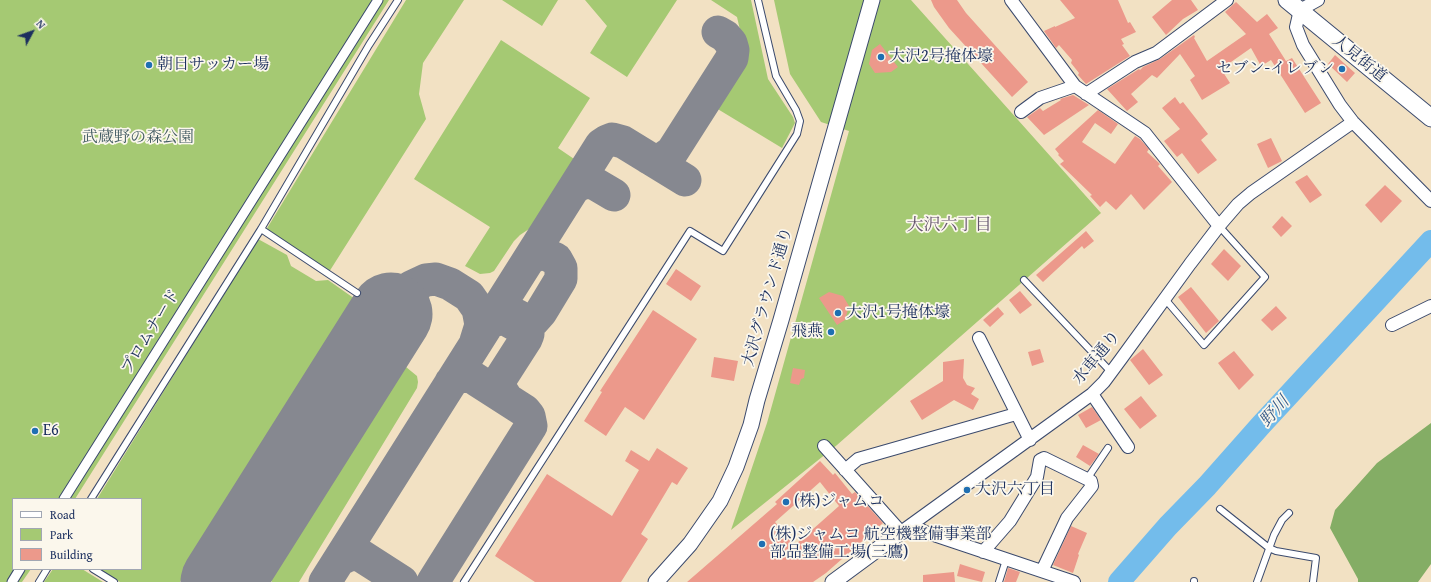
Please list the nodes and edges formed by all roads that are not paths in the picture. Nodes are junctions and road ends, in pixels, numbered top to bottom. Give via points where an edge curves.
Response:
1 (378, 0) edge
2 (398, 0) edge
3 (758, 0) edge
4 (872, 0) edge
5 (1011, 0) edge
6 (1226, 0) edge
7 (1318, 0) edge
8 (1293, 5) edge
9 (1075, 86) junction
10 (1086, 94) junction
11 (1022, 112) dead end
12 (1431, 118) edge
13 (1353, 122) junction
14 (1431, 201) edge
15 (1219, 226) junction
16 (261, 229) junction
17 (1024, 280) dead end
18 (357, 293) dead end
19 (1165, 299) junction
20 (1431, 306) edge
21 (1392, 325) dead end
22 (979, 338) dead end
23 (1111, 372) junction
24 (1092, 394) junction
25 (1016, 414) junction
26 (1030, 440) junction
27 (824, 446) dead end
28 (1128, 447) dead end
29 (1108, 448) dead end
30 (845, 470) junction
31 (1087, 479) junction
32 (65, 498) edge
33 (92, 498) edge
34 (1220, 510) dead end
35 (1289, 513) dead end
36 (906, 528) junction
37 (1268, 548) junction
38 (983, 552) junction
39 (1006, 560) junction
40 (19, 570) edge
41 (46, 570) edge
42 (95, 570) edge
43 (1042, 571) junction
44 (12, 582) edge
45 (39, 582) edge
46 (114, 582) edge
47 (464, 582) edge
48 (656, 582) edge
49 (833, 582) edge
50 (999, 582) edge
51 (1074, 582) edge
52 (1257, 582) edge
53 (1314, 582) edge

1 - 32 street, プロムナード
2 - 16 lane
3 - 47 lane via 776,76 800,121 797,134 723,251 690,231
4 - 48 street, 大沢グラウンド通り via 751,425 736,467 720,500 690,544
5 - 9 street
6 - 10 street via 1156,52 1135,62
7 - 8 street
8 - 12 main road, 人見街道
8 - 13 street via 1296,27 1303,45
9 - 10 street
9 - 11 street via 1040,98
10 - 15 street via 1145,132
13 - 14 street
13 - 15 street, 水車通り via 1252,193 1238,204
15 - 19 street, 水車通り
15 - 19 lane via 1265,277 1204,345
16 - 18 lane
16 - 33 lane
17 - 23 lane
19 - 23 street, 水車通り
20 - 21 street
22 - 25 street
23 - 24 street, 水車通り
24 - 26 street, 水車通り
24 - 28 street
25 - 26 street
25 - 30 street via 858,459
26 - 36 street, 水車通り
27 - 30 street
29 - 31 lane
30 - 36 street
31 - 38 street via 1044,458 1040,460 1037,477 1022,502 1010,521
31 - 43 street via 1091,481 1092,486 1067,518
34 - 37 lane
35 - 37 lane via 1282,520
36 - 38 street
36 - 49 street, 水車通り
37 - 52 lane
37 - 53 lane via 1316,558
38 - 39 street
39 - 43 street
39 - 50 lane
40 - 44 street
41 - 45 lane
42 - 46 lane
43 - 51 street

